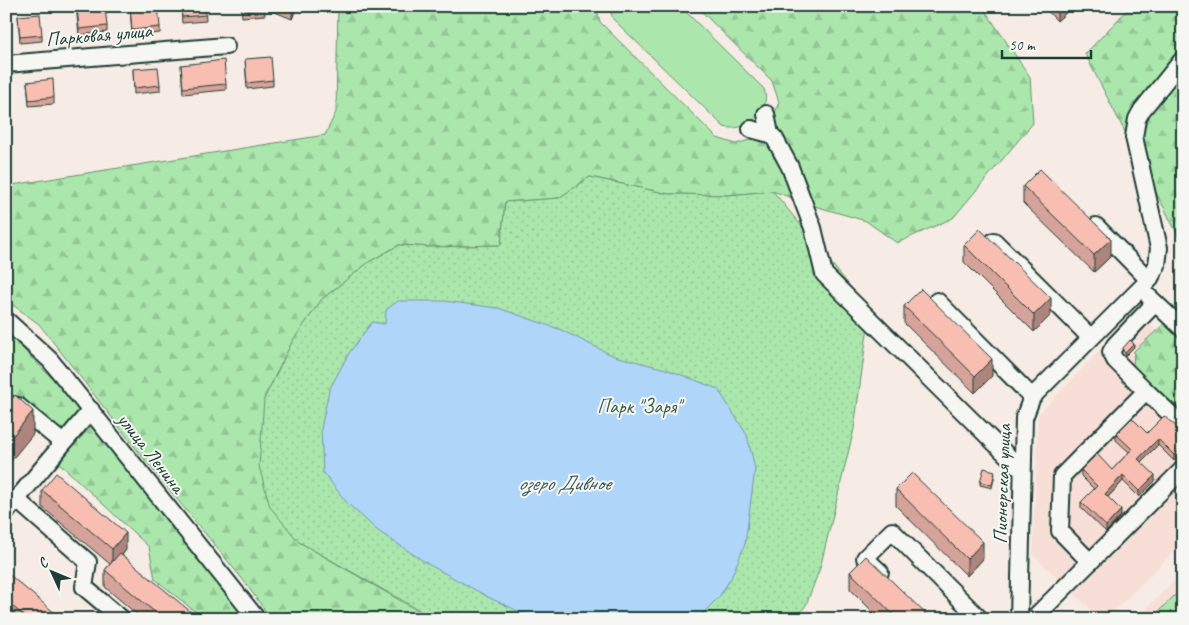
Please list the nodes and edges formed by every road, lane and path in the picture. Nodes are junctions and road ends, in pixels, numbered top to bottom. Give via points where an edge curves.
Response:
1 (226, 46) dead end
2 (1183, 59) edge
3 (6, 64) edge
4 (766, 114) dead end
5 (751, 129) dead end
6 (770, 134) junction
7 (1088, 218) edge
8 (994, 241) edge
9 (1144, 284) junction
10 (937, 300) dead end
11 (1155, 303) junction
12 (6, 320) edge
13 (1183, 330) edge
14 (1090, 337) junction
15 (1146, 390) junction
16 (1032, 397) junction
17 (6, 410) edge
18 (90, 410) junction
19 (1183, 426) edge
20 (63, 443) junction
21 (1183, 468) edge
22 (1022, 470) junction
23 (11, 506) edge
24 (1090, 562) junction
25 (893, 585) edge
26 (122, 619) edge
27 (257, 619) edge
28 (980, 619) edge
29 (1019, 619) edge
30 (1033, 619) edge

1 - 3 street, Парковая улица
2 - 9 street via 1137,118 1134,137 1159,248 1157,265
4 - 6 street
5 - 6 street
6 - 22 street via 790,167 813,228 824,274
7 - 9 street
8 - 14 street
9 - 11 street
9 - 14 street, Пионерская улица
10 - 16 street
11 - 13 street
11 - 15 street via 1112,352 1115,360
12 - 18 street, улица Ленина via 50,360
14 - 16 street, Пионерская улица
15 - 19 street
15 - 24 street via 1062,476 1060,531
16 - 22 street, Пионерская улица via 1024,418
17 - 20 street via 10,406 18,406
18 - 20 street
18 - 27 street, улица Ленина
20 - 23 street
21 - 24 street
22 - 29 street, Пионерская улица
23 - 26 street via 88,562 84,587
24 - 30 street
25 - 28 street via 860,564 892,531

